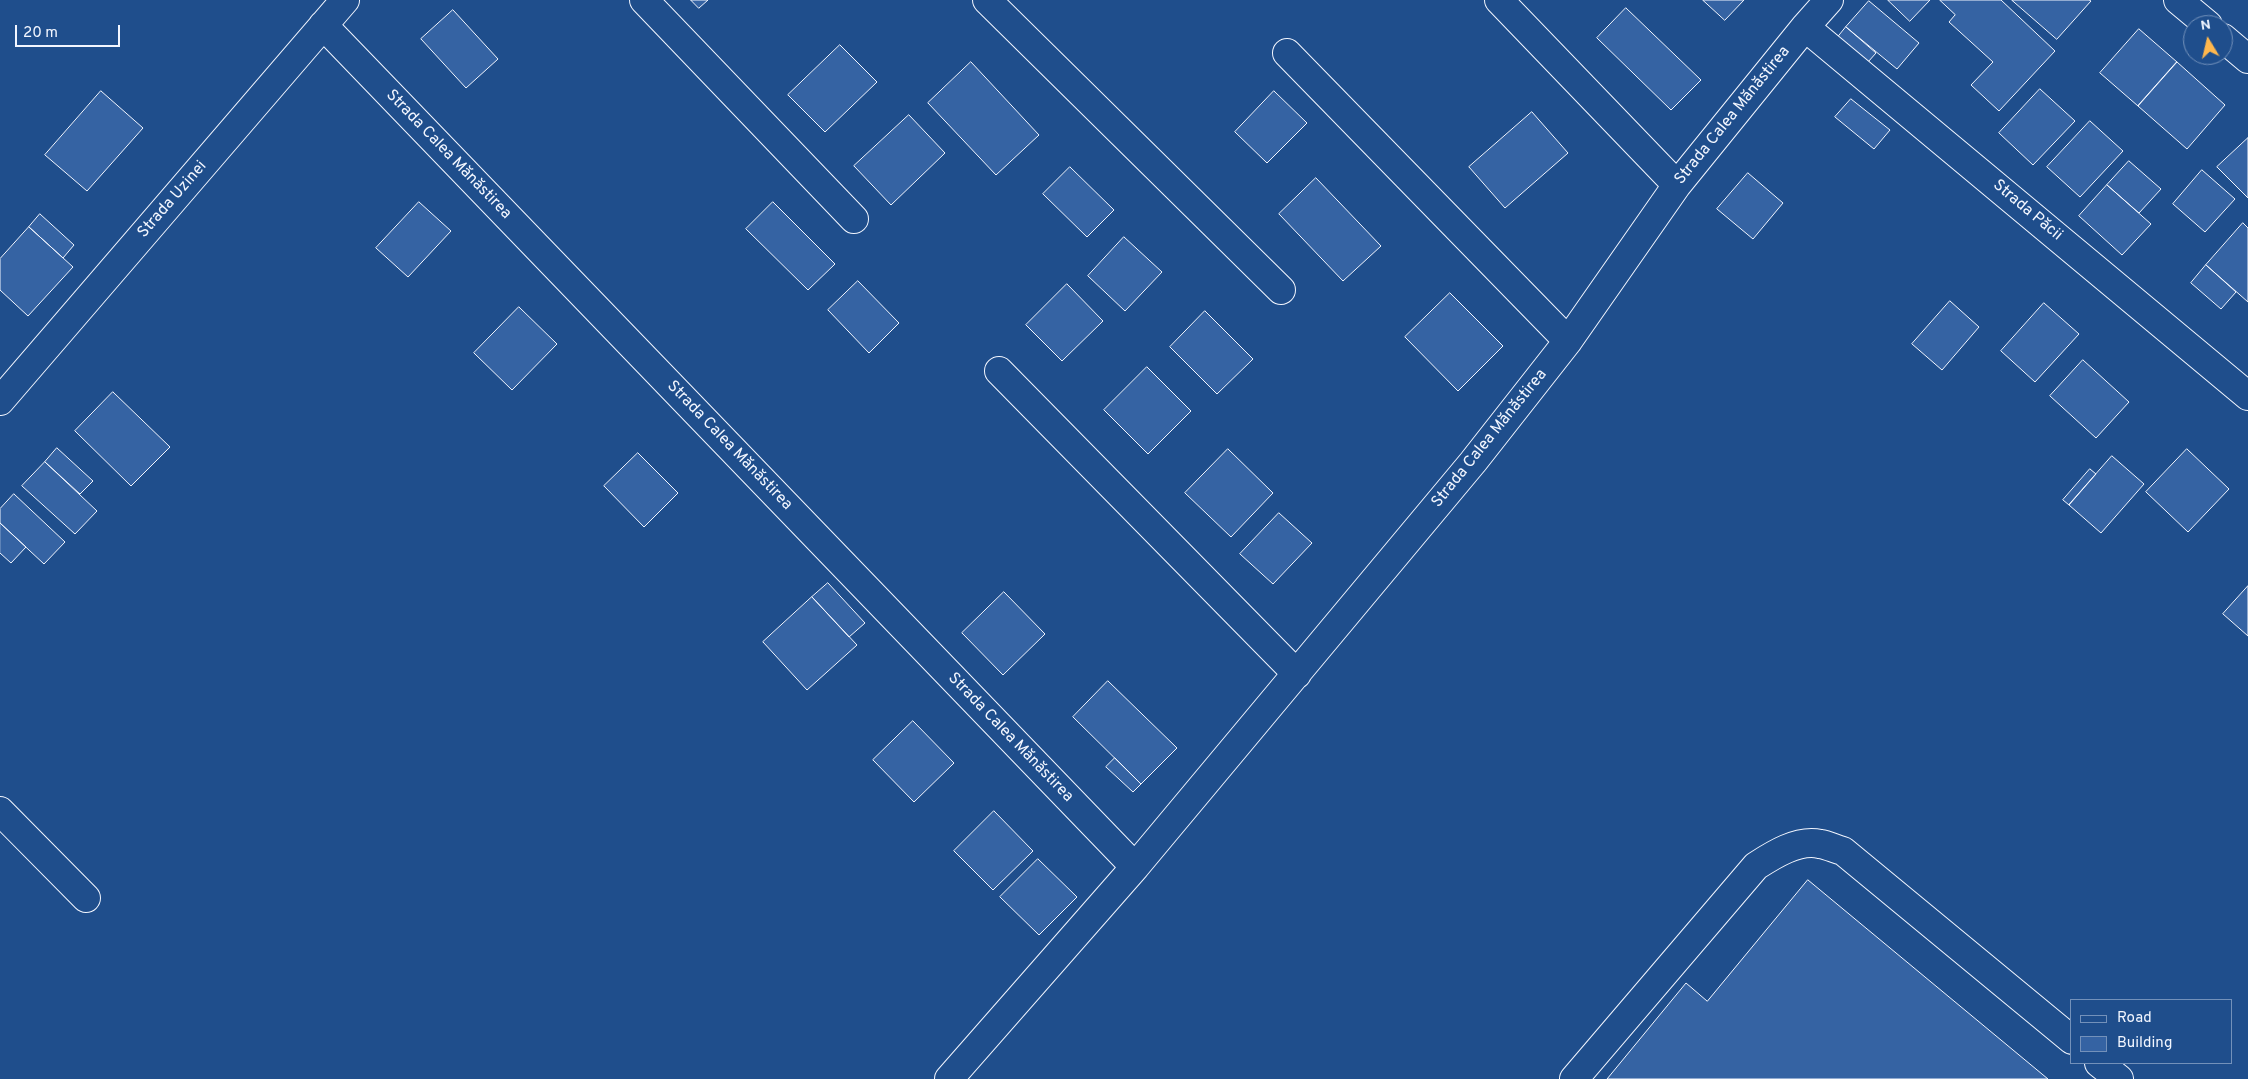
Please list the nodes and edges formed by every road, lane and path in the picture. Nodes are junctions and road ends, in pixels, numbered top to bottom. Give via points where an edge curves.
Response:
1 (345, 0) edge
2 (644, 0) edge
3 (987, 0) edge
4 (1498, 0) edge
5 (1829, 0) edge
6 (2178, 0) edge
7 (2196, 15) edge
8 (324, 25) junction
9 (1805, 27) junction
10 (2233, 47) edge
11 (1287, 52) dead end
12 (2248, 60) edge
13 (1677, 185) junction
14 (854, 219) dead end
15 (1281, 290) dead end
16 (1568, 341) junction
17 (999, 371) dead end
18 (2248, 396) edge
19 (0, 401) edge
20 (1297, 674) junction
21 (0, 811) edge
22 (1135, 867) junction
23 (86, 898) dead end
24 (2070, 1038) edge
25 (2101, 1064) edge
26 (949, 1079) edge
27 (1574, 1079) edge
28 (2119, 1079) edge

1 - 8 street, Strada Uzinei
2 - 14 street
3 - 15 street
4 - 13 street
5 - 9 street, Strada Calea Mănăstirea
6 - 7 street
8 - 19 street, Strada Uzinei
8 - 22 street, Strada Calea Mănăstirea
9 - 13 street, Strada Calea Mănăstirea
9 - 18 street, Strada Păcii
10 - 12 street
11 - 16 street
13 - 16 street, Strada Calea Mănăstirea
16 - 20 street, Strada Calea Mănăstirea via 1473,462
17 - 20 street
20 - 22 street, Strada Calea Mănăstirea
21 - 23 street
22 - 26 street, Strada Calea Mănăstirea
24 - 27 street via 1843,851 1818,843 1775,853 1756,866
25 - 28 street

